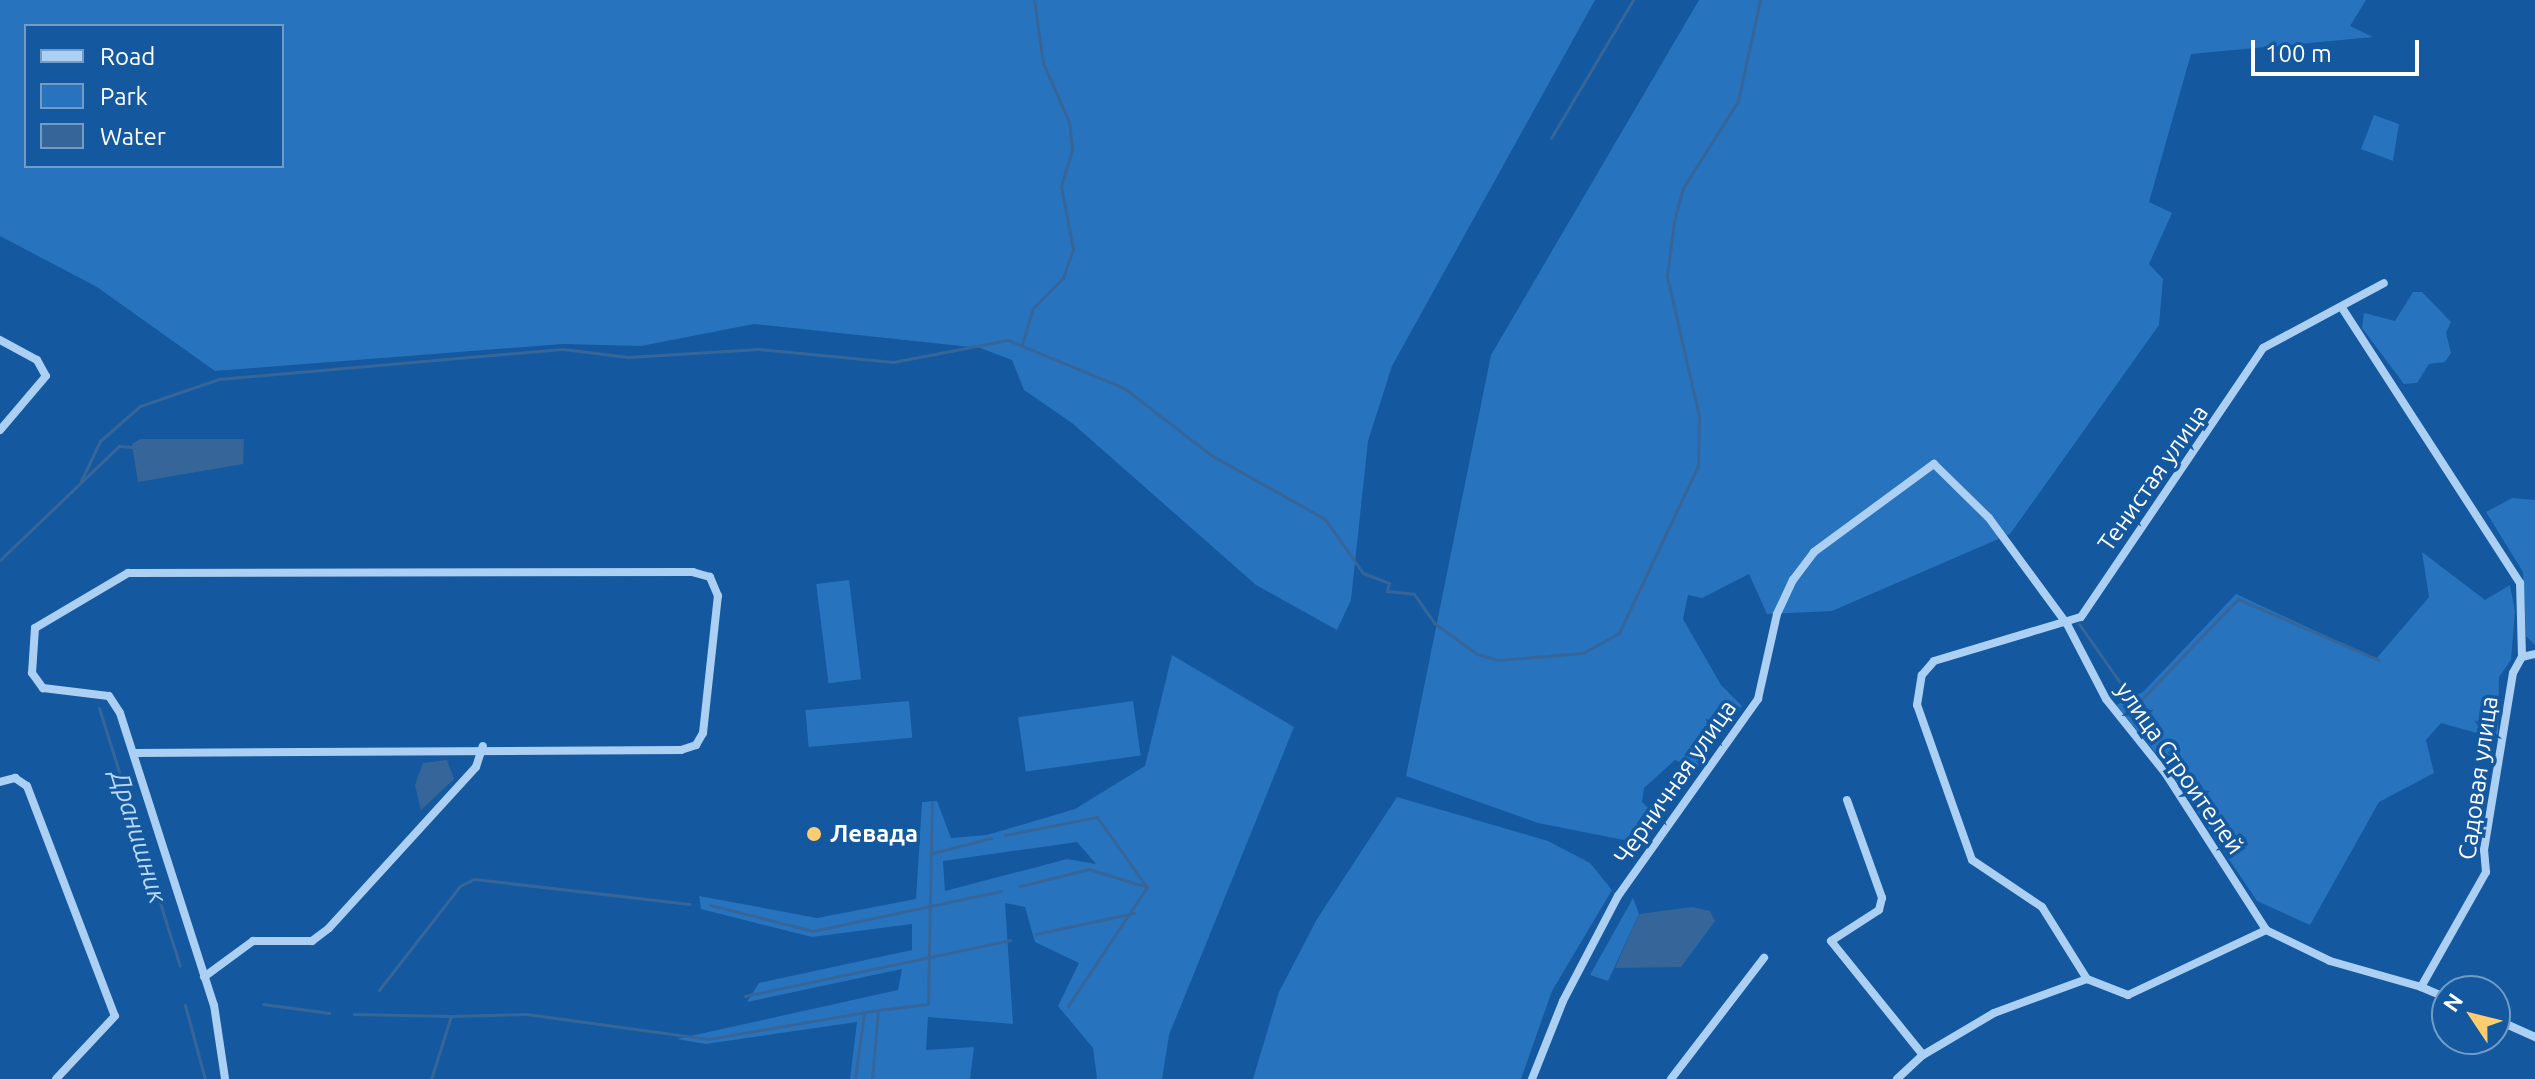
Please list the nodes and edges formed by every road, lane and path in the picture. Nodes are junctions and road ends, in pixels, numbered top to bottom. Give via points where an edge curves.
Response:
1 (2384, 283) dead end
2 (2343, 309) junction
3 (0, 340) edge
4 (0, 430) edge
5 (1934, 464) joint
6 (2067, 624) junction
7 (2535, 654) edge
8 (2522, 657) junction
9 (483, 746) junction
10 (134, 753) junction
11 (0, 782) edge
12 (1847, 800) dead end
13 (2266, 930) junction
14 (1764, 958) dead end
15 (204, 977) junction
16 (2087, 979) junction
17 (2421, 987) junction
18 (2431, 991) edge
19 (2511, 1026) edge
20 (2535, 1037) edge
21 (1923, 1055) junction
22 (56, 1079) edge
23 (225, 1079) edge
24 (1532, 1079) edge
25 (1671, 1079) edge
26 (1897, 1079) edge

1 - 2 street
2 - 6 street, Тенистая улица via 2263,348 2092,603
2 - 8 street, Садовая улица via 2518,575
3 - 4 street via 37,360 46,376
5 - 6 street, улица Строителей via 1989,518
5 - 24 street, Черничная улица via 1814,552 1793,580 1777,614 1758,699 1618,896 1563,1001
6 - 13 street, улица Строителей via 2115,712 2174,785
6 - 16 street via 1934,661 1918,685 1917,705 1972,860 2042,907
7 - 8 street
8 - 17 street, Садовая улица via 2513,673 2484,850 2486,872
9 - 10 street
9 - 10 street via 666,750 696,745 718,596 710,577 551,569 128,573 35,628 30,646 32,673 43,688 109,696
9 - 15 street via 476,767 329,928 312,941 245,944
10 - 15 street
11 - 22 street via 15,778 27,786 115,1016
12 - 21 street via 1882,898 1879,910 1831,941
13 - 16 street via 2128,995
13 - 17 street via 2330,961
14 - 25 street
15 - 23 street
16 - 21 street via 1994,1013
17 - 18 street
19 - 20 street
21 - 26 street

